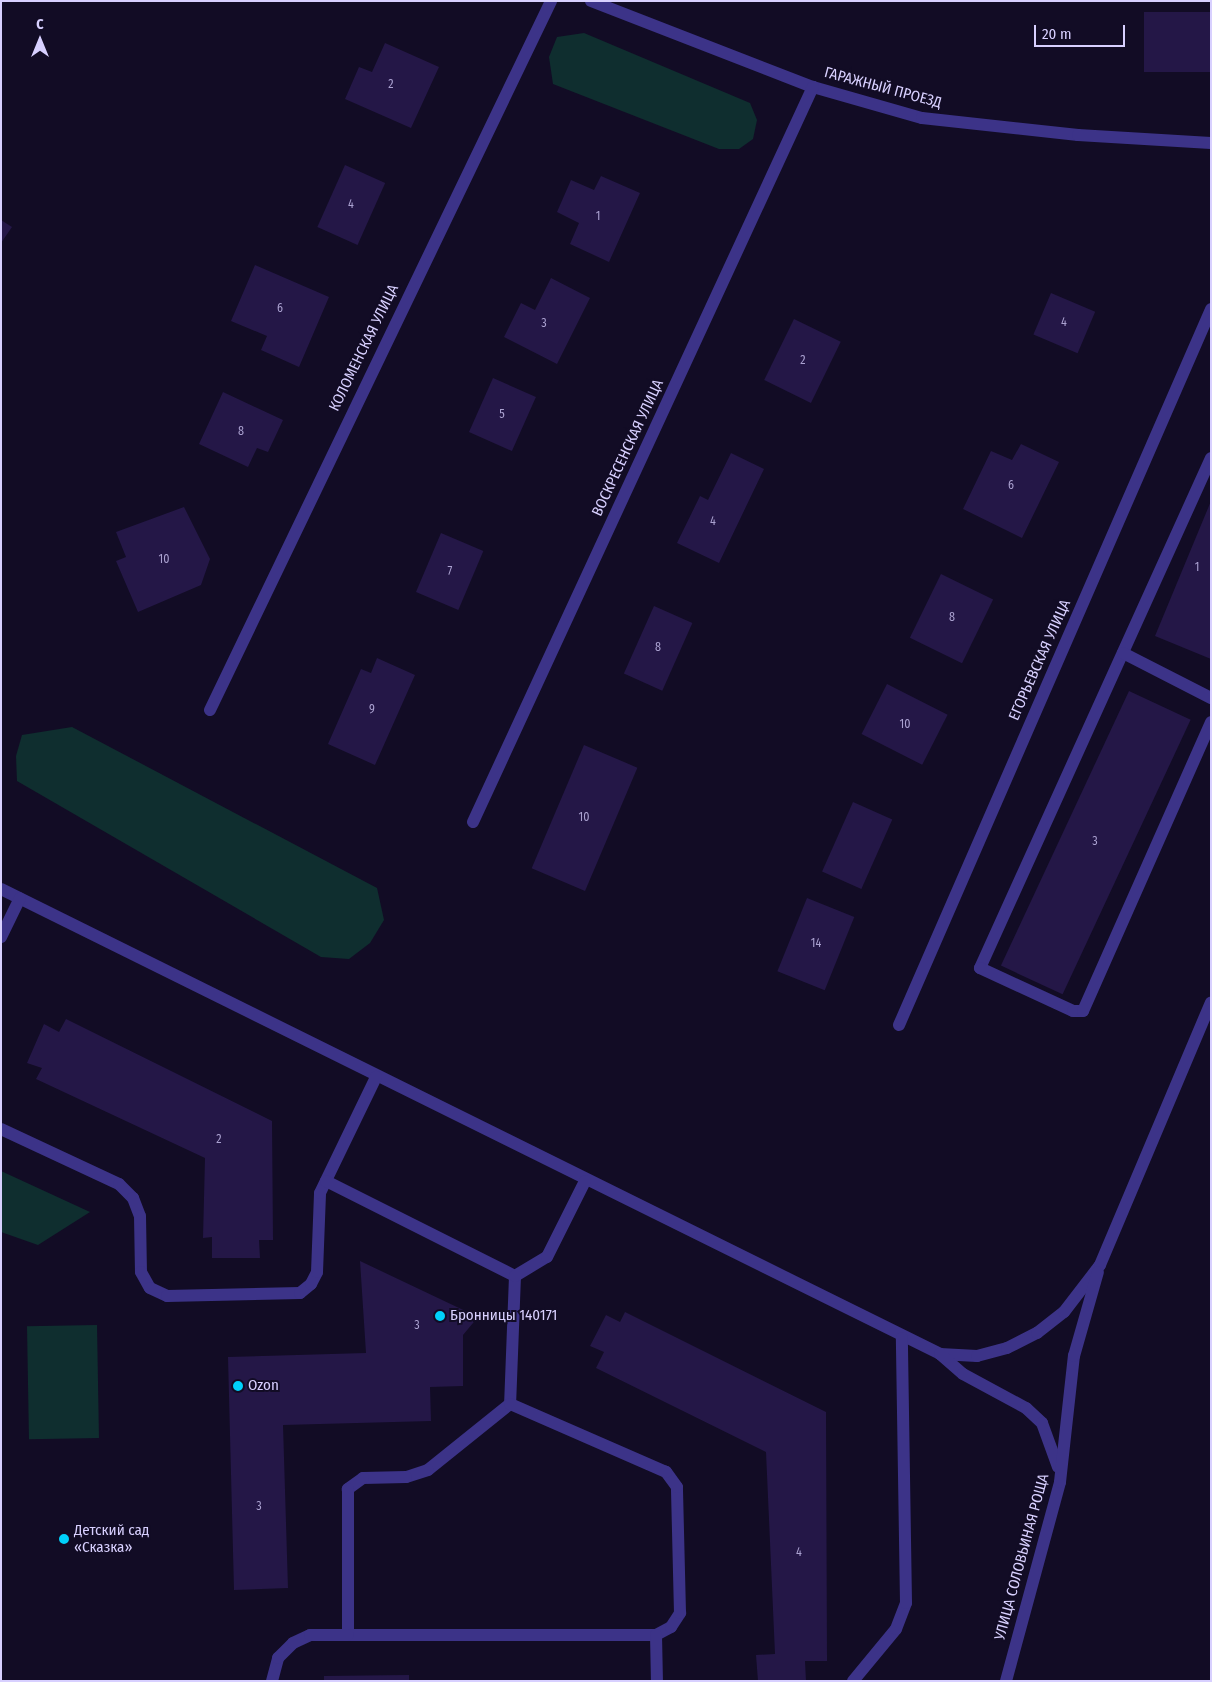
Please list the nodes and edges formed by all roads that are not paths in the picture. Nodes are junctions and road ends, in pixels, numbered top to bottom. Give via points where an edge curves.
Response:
1 (551, 1) edge
2 (591, 1) edge
3 (813, 87) junction
4 (1211, 143) edge
5 (1211, 309) edge
6 (1211, 458) edge
7 (1123, 653) junction
8 (1211, 698) edge
9 (210, 710) dead end
10 (1211, 722) edge
11 (473, 822) dead end
12 (1, 889) edge
13 (20, 898) junction
14 (1, 936) edge
15 (1211, 1002) edge
16 (898, 1025) dead end
17 (376, 1077) junction
18 (1, 1128) edge
19 (326, 1181) junction
20 (585, 1181) junction
21 (1100, 1265) junction
22 (514, 1276) junction
23 (902, 1338) junction
24 (940, 1354) junction
25 (510, 1404) junction
26 (1060, 1482) junction
27 (348, 1635) junction
28 (656, 1635) junction
29 (272, 1681) edge
30 (657, 1681) edge
31 (853, 1681) edge
32 (1006, 1681) edge

1 - 9 street, КОЛОМЕНСКАЯ УЛИЦА
2 - 3 street, ГАРАЖНЫЙ ПРОЕЗД
3 - 4 street, ГАРАЖНЫЙ ПРОЕЗД via 922,118 1078,135
3 - 11 street, ВОСКРЕСЕНСКАЯ УЛИЦА
5 - 16 street, ЕГОРЬЕВСКАЯ УЛИЦА
6 - 7 street
7 - 8 street
7 - 10 street via 980,968 1073,1011 1083,1011
12 - 13 street
13 - 14 street
13 - 17 street
15 - 21 street
17 - 19 street
17 - 20 street
18 - 19 street via 119,1184 134,1198 140,1216 141,1272 150,1288 167,1296 300,1293 311,1284 317,1272 317,1203
19 - 22 street
20 - 22 street via 547,1257
20 - 23 street
21 - 24 street via 1064,1312 1037,1334 977,1356
21 - 26 street, УЛИЦА СОЛОВЬИНАЯ РОЩА via 1074,1356
22 - 25 street
23 - 24 street
23 - 31 street via 906,1603 896,1629
24 - 26 street via 963,1374 1026,1408 1042,1423 1056,1456
25 - 27 street via 428,1470 406,1477 363,1478 348,1489
25 - 28 street via 666,1472 678,1487 680,1613 671,1626
26 - 32 street, УЛИЦА СОЛОВЬИНАЯ РОЩА
27 - 28 street
27 - 29 street via 310,1635 293,1643 278,1658
28 - 30 street

